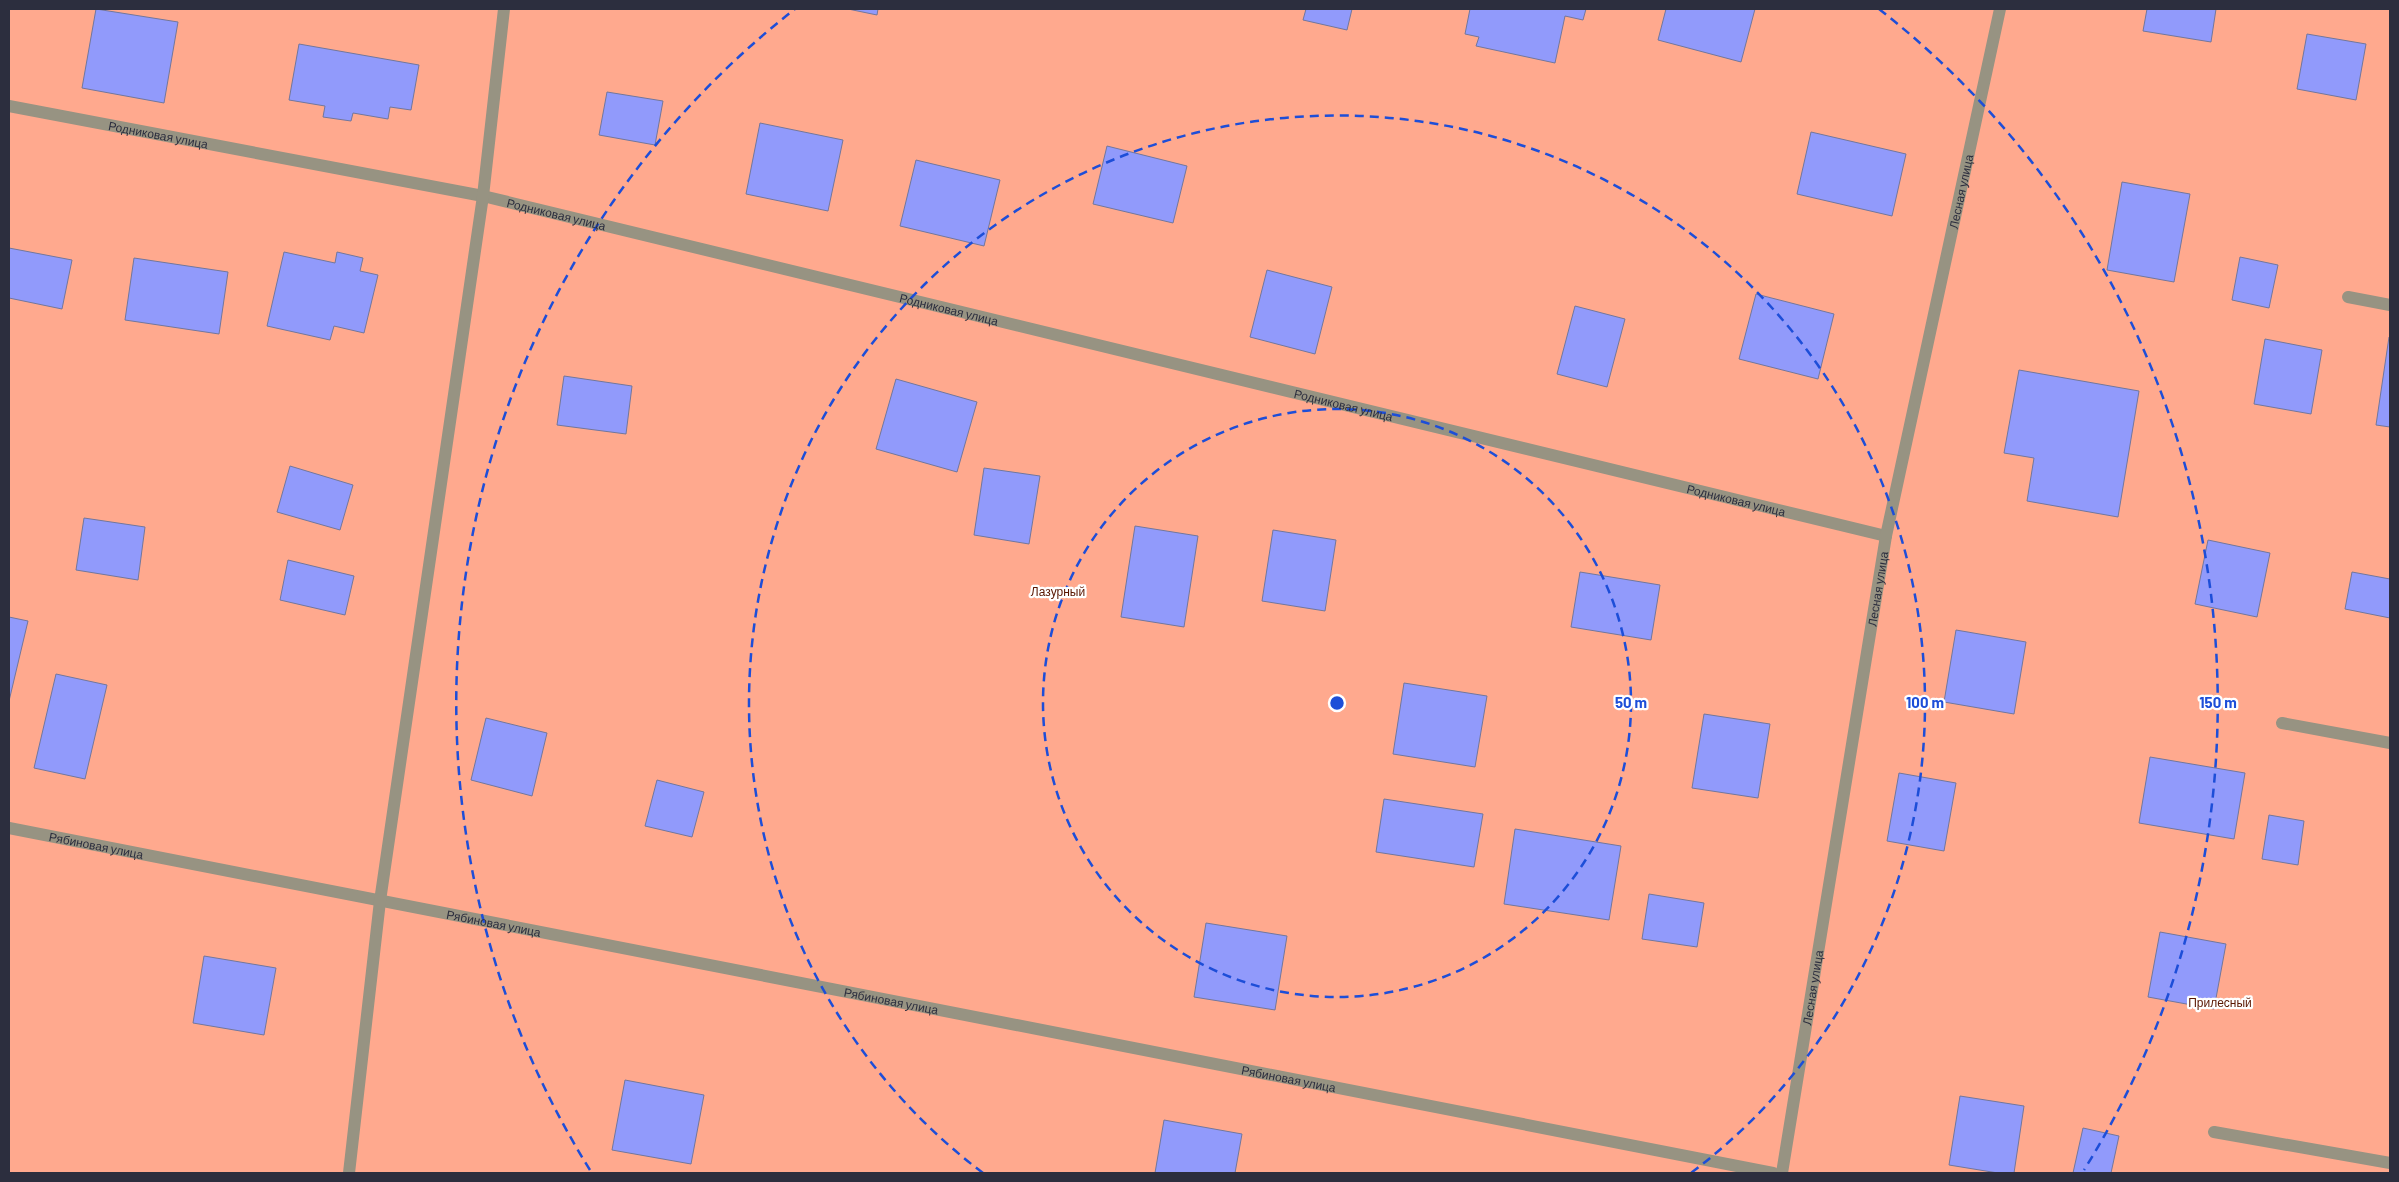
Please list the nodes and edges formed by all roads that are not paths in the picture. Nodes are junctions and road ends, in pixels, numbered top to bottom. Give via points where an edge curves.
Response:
1 (504, 9) edge
2 (2000, 9) edge
3 (9, 106) edge
4 (483, 196) junction
5 (2348, 297) dead end
6 (2390, 305) edge
7 (1886, 536) junction
8 (2282, 724) dead end
9 (2390, 743) edge
10 (9, 828) edge
11 (380, 901) junction
12 (2214, 1132) dead end
13 (2390, 1163) edge
14 (349, 1173) edge
15 (1773, 1173) edge
16 (1782, 1173) edge

1 - 4 street
2 - 7 street, Лесная улица
3 - 4 street, Родниковая улица
4 - 7 street, Родниковая улица
4 - 11 street
5 - 6 street
7 - 16 street, Лесная улица
8 - 9 street
10 - 11 street, Рябиновая улица
11 - 14 street
11 - 15 street, Рябиновая улица
12 - 13 street

